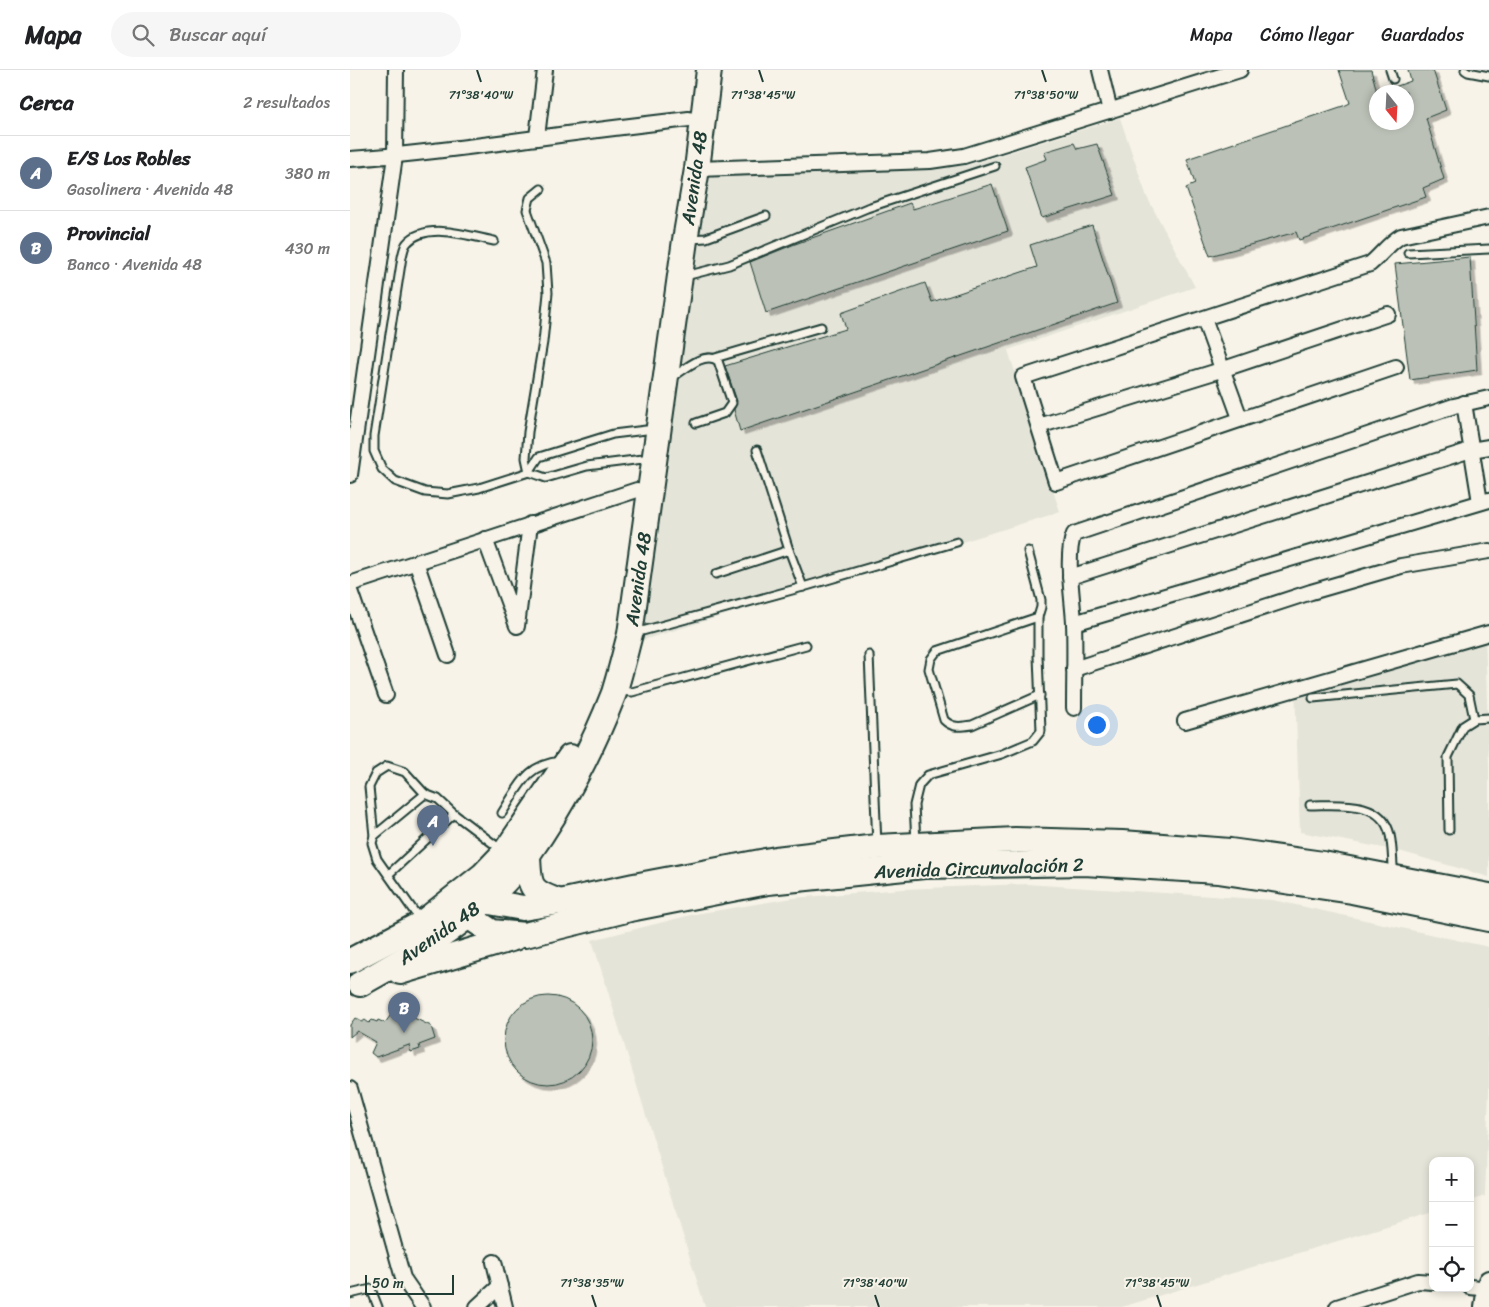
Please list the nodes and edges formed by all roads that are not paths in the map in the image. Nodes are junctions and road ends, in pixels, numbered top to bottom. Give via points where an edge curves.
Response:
1 (396, 70) edge
2 (545, 70) edge
3 (695, 70) edge
4 (709, 70) edge
5 (1100, 70) edge
6 (1240, 70) edge
7 (1390, 70) edge
8 (1465, 70) edge
9 (1489, 76) edge
10 (1393, 79) dead end
11 (1110, 111) junction
12 (689, 119) junction
13 (537, 137) junction
14 (395, 156) junction
15 (350, 158) edge
16 (995, 166) dead end
17 (697, 170) junction
18 (541, 189) dead end
19 (766, 216) dead end
20 (1489, 218) edge
21 (685, 240) junction
22 (494, 241) dead end
23 (1489, 249) edge
24 (1408, 253) dead end
25 (680, 277) junction
26 (1388, 314) dead end
27 (1204, 318) junction
28 (821, 327) dead end
29 (715, 358) junction
30 (1396, 367) dead end
31 (1221, 370) junction
32 (666, 382) junction
33 (1489, 398) edge
34 (1464, 403) junction
35 (1240, 418) junction
36 (696, 423) dead end
37 (1039, 426) junction
38 (646, 430) junction
39 (1489, 447) edge
40 (757, 450) dead end
41 (1471, 450) junction
42 (643, 460) junction
43 (529, 472) junction
44 (350, 475) edge
45 (637, 490) junction
46 (1485, 501) edge
47 (530, 524) junction
48 (485, 539) junction
49 (957, 542) dead end
50 (789, 550) junction
51 (1028, 551) dead end
52 (1489, 551) edge
53 (416, 562) junction
54 (716, 574) dead end
55 (1070, 577) junction
56 (350, 584) edge
57 (803, 587) junction
58 (350, 591) edge
59 (1038, 618) junction
60 (1074, 623) junction
61 (1489, 633) edge
62 (630, 634) junction
63 (806, 646) dead end
64 (448, 655) dead end
65 (869, 655) dead end
66 (1074, 669) junction
67 (614, 690) junction
68 (386, 695) dead end
69 (1040, 695) junction
70 (1313, 698) dead end
71 (1074, 708) dead end
72 (1489, 718) edge
73 (1474, 719) junction
74 (1186, 721) dead end
75 (569, 760) junction
76 (425, 794) junction
77 (1310, 805) dead end
78 (502, 813) dead end
79 (454, 814) junction
80 (1449, 830) dead end
81 (374, 836) junction
82 (917, 844) junction
83 (877, 848) junction
84 (517, 854) junction
85 (389, 874) junction
86 (1394, 878) junction
87 (1489, 896) edge
88 (486, 901) junction
89 (560, 902) junction
90 (462, 906) junction
91 (1489, 919) edge
92 (422, 923) junction
93 (525, 934) junction
94 (350, 960) edge
95 (355, 986) edge
96 (350, 1089) edge
97 (494, 1262) dead end
98 (1429, 1282) edge
99 (500, 1286) junction
100 (350, 1294) edge
101 (378, 1307) edge
102 (423, 1307) edge
103 (477, 1307) edge
104 (506, 1307) edge
105 (1337, 1307) edge

1 - 14 street
2 - 13 street
3 - 12 highway, Avenida 48
4 - 17 highway, Avenida 48
5 - 11 street
6 - 11 street
7 - 10 lane
8 - 9 lane
11 - 17 street via 964,156 920,161
12 - 13 street
12 - 38 highway, Avenida 48
13 - 14 street
14 - 15 street
14 - 44 street
16 - 25 lane via 867,208 729,265
17 - 21 highway, Avenida 48
18 - 43 lane via 530,198 527,210 546,262 548,293 528,432 526,458
19 - 21 lane via 706,238
20 - 27 street via 1401,236 1370,264
21 - 25 highway, Avenida 48
22 - 43 lane via 433,230 406,243 374,451 382,468 395,480 425,492 448,494 471,490
23 - 24 lane
25 - 32 highway, Avenida 48
26 - 31 street
27 - 31 street
27 - 37 street via 1023,377
28 - 29 lane
29 - 32 lane via 702,359
29 - 36 lane via 732,403 725,413
30 - 35 street
31 - 35 street
31 - 37 street
32 - 62 highway, Avenida 48
33 - 34 street
34 - 41 street
34 - 55 street via 1074,534
35 - 37 street via 1056,482
38 - 42 highway, Avenida 48
38 - 43 lane via 613,434 539,458
39 - 41 street
40 - 50 lane
41 - 46 street
41 - 55 street
42 - 43 lane via 588,466 546,478
42 - 45 highway, Avenida 48
45 - 47 street
45 - 75 highway, Avenida 48 via 618,619 605,676
46 - 60 street
47 - 48 street
47 - 48 street via 517,626
48 - 53 street
49 - 57 lane
50 - 54 lane
50 - 57 lane
51 - 59 lane via 1041,600
52 - 66 street via 1392,568
53 - 56 street
53 - 64 street
55 - 60 street
57 - 62 lane
58 - 68 street
59 - 69 lane
59 - 69 lane via 937,651 929,669 944,720 950,725 972,725
60 - 66 street
61 - 74 street
62 - 67 highway, Avenida 48
63 - 67 lane via 632,692
65 - 83 lane
66 - 71 street
67 - 84 highway, Avenida 48 via 599,729 566,793
69 - 82 lane via 1042,731 1033,742 928,775 919,785 914,805
70 - 73 lane via 1457,684 1470,695
72 - 73 lane
73 - 80 lane via 1463,726 1448,757
75 - 78 lane via 542,764 529,772
75 - 84 highway, Avenida 48
76 - 79 lane
76 - 81 lane
76 - 81 lane via 405,772 387,766 376,773 369,787
77 - 86 lane via 1356,805 1383,818 1390,835
79 - 84 lane
79 - 85 lane
81 - 85 lane via 372,843 377,859
82 - 83 highway, Avenida Circunvalación 2
82 - 86 highway, Avenida Circunvalación 2 via 1015,840 1122,843 1230,851
83 - 89 highway, Avenida Circunvalación 2 via 776,859
84 - 88 highway, Avenida 48
84 - 89 highway via 532,888 542,896
84 - 90 highway, Avenida 48 via 483,875
85 - 92 lane
86 - 87 highway, Avenida Circunvalación 2
88 - 89 highway, Avenida Circunvalación 2 via 523,908
88 - 90 highway, Avenida Circunvalación 2
90 - 92 highway
90 - 93 highway, Avenida Circunvalación 2 via 492,932
90 - 95 highway, Avenida 48 via 428,945
91 - 93 highway, Avenida Circunvalación 2 via 1352,890 1218,871 1075,863 924,866 768,882
92 - 94 highway
93 - 95 highway
96 - 102 street via 403,1278
97 - 99 street
98 - 105 street via 1418,1281
99 - 103 street
99 - 104 street
100 - 101 lane via 371,1289

